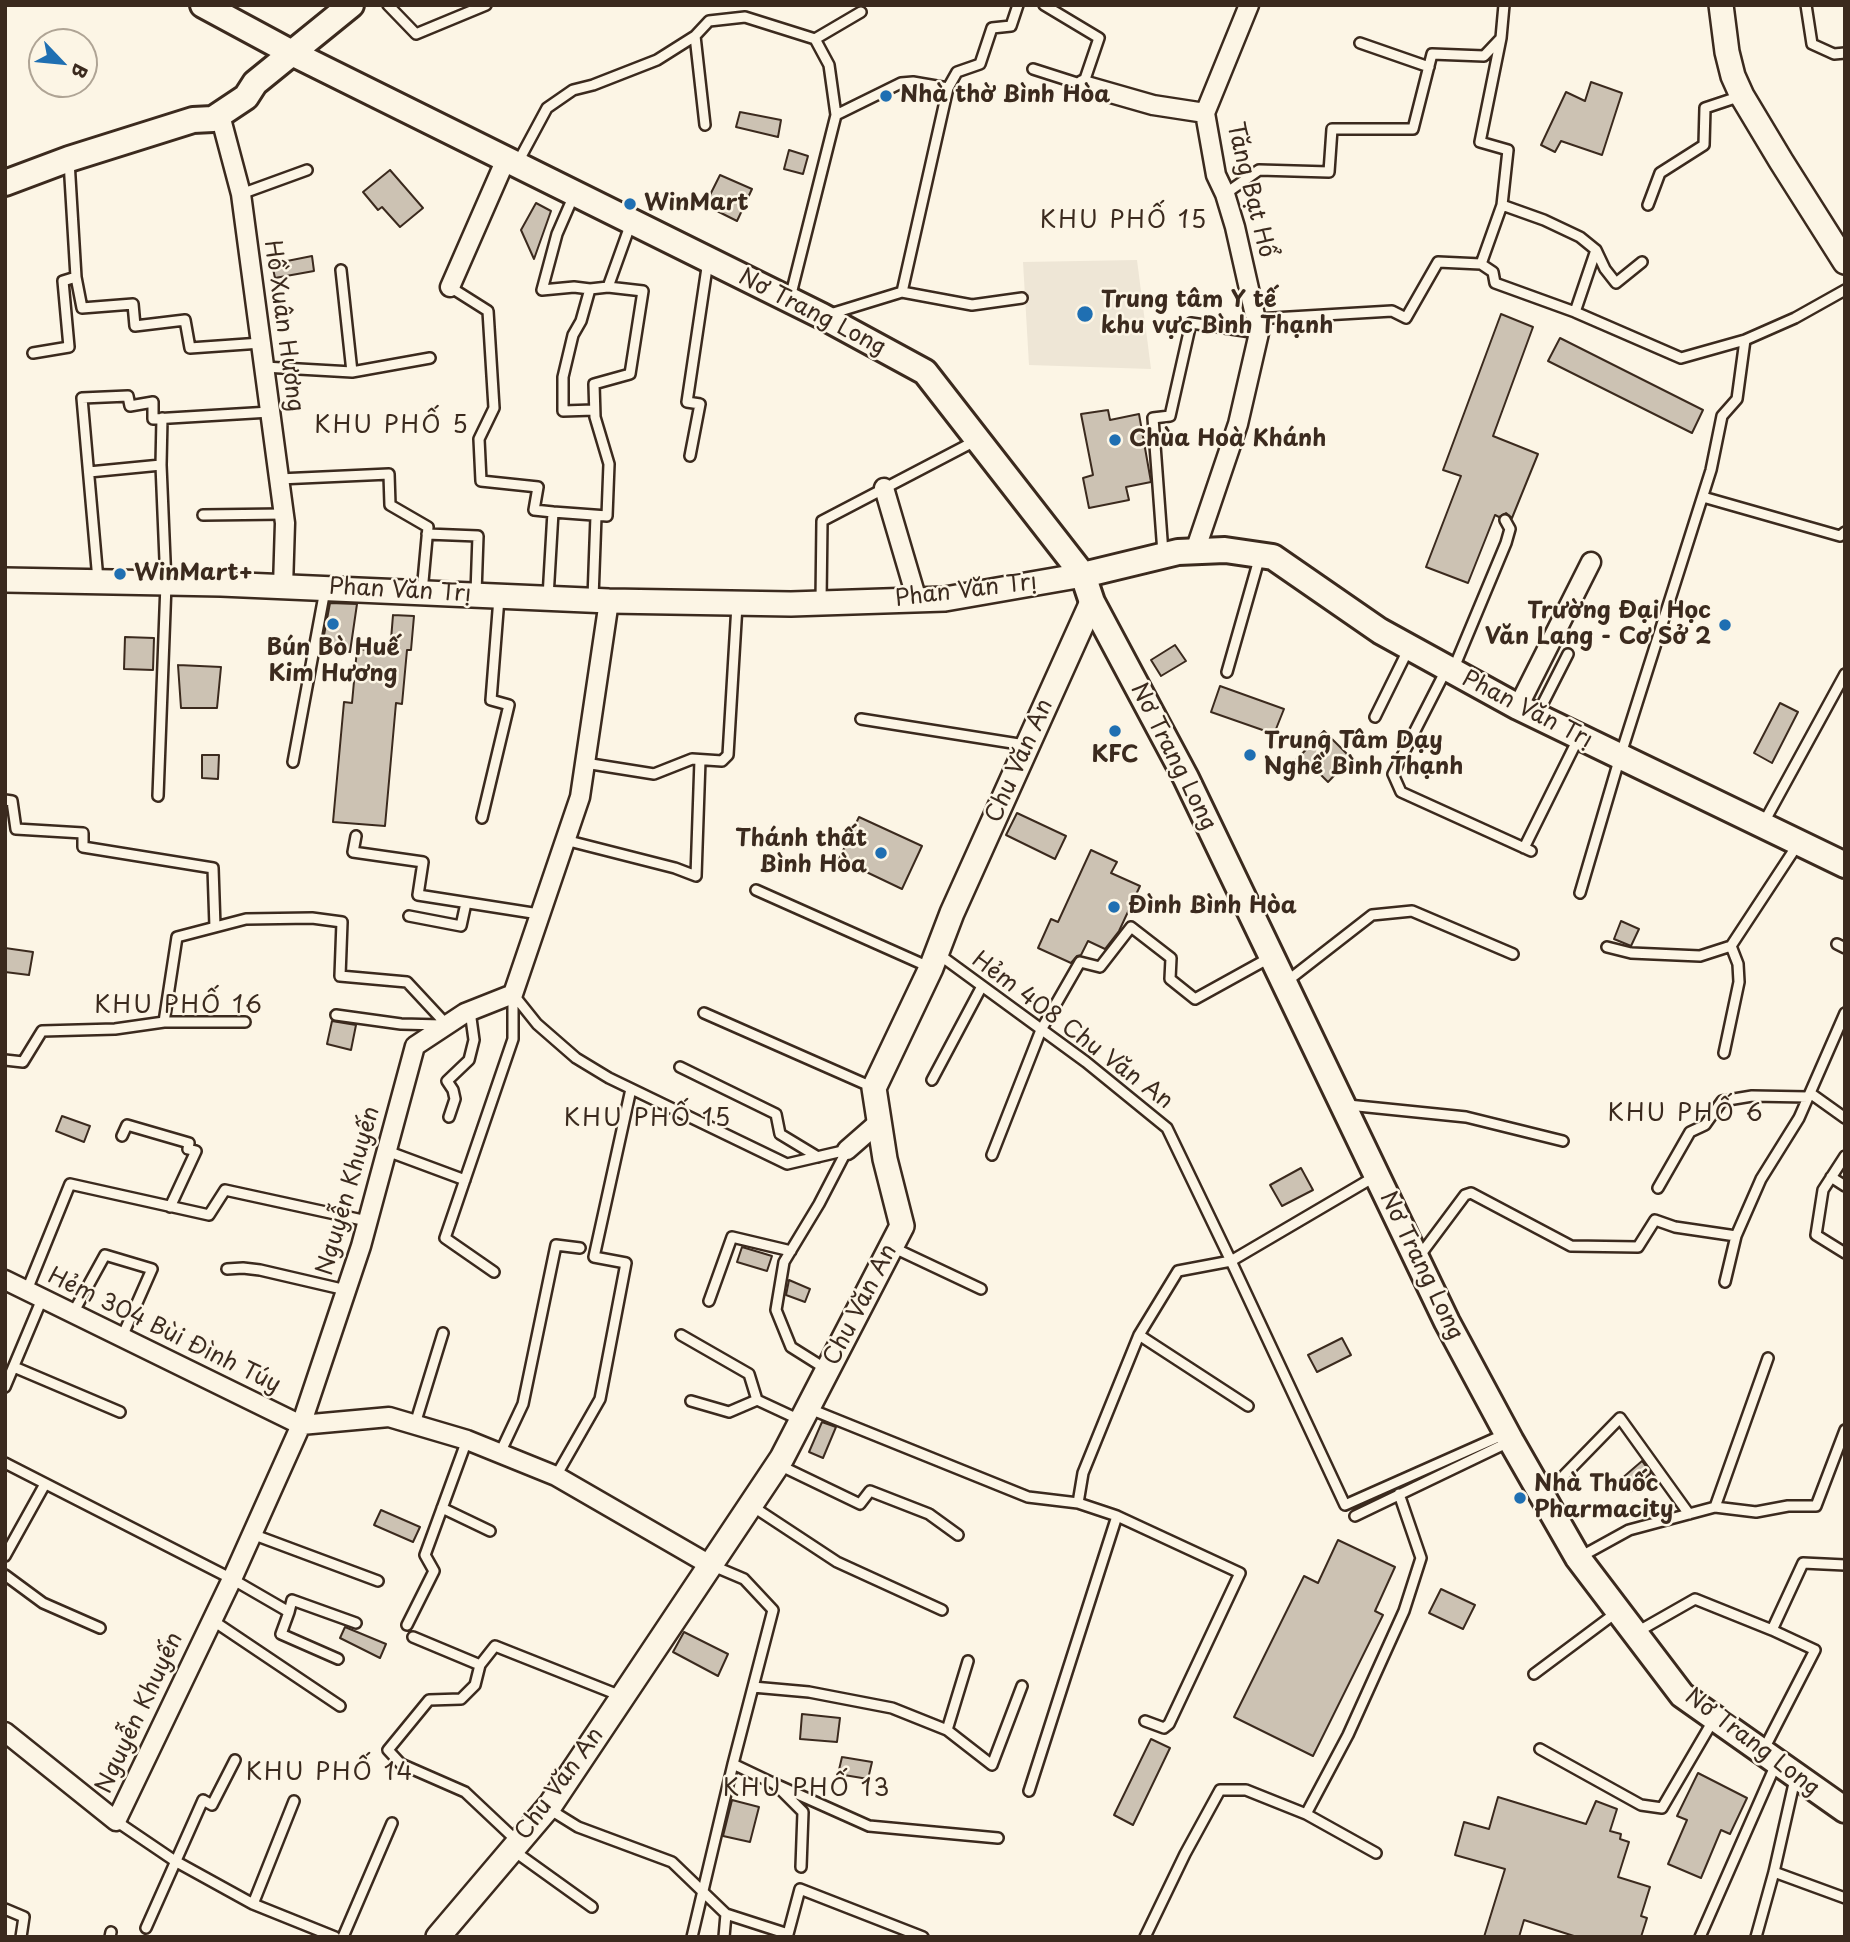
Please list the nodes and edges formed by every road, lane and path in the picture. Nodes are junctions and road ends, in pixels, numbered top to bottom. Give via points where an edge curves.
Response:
1 (204, 5) edge
2 (351, 5) edge
3 (388, 5) edge
4 (486, 5) edge
5 (1017, 5) edge
6 (1044, 5) edge
7 (1249, 5) edge
8 (1504, 5) edge
9 (1721, 5) edge
10 (1806, 5) edge
11 (860, 12) dead end
12 (695, 36) junction
13 (1501, 38) junction
14 (815, 39) junction
15 (1360, 43) dead end
16 (292, 53) junction
17 (1845, 53) edge
18 (1429, 67) junction
19 (1034, 69) dead end
20 (255, 83) junction
21 (1083, 85) junction
22 (948, 88) junction
23 (1742, 96) junction
24 (1205, 113) junction
25 (220, 115) junction
26 (836, 115) junction
27 (193, 120) junction
28 (705, 125) dead end
29 (69, 159) junction
30 (512, 162) junction
31 (307, 170) dead end
32 (5, 183) edge
33 (576, 192) junction
34 (241, 194) junction
35 (1225, 194) junction
36 (1502, 205) junction
37 (1648, 205) dead end
38 (632, 222) junction
39 (1596, 250) junction
40 (708, 259) junction
41 (1642, 262) dead end
42 (1845, 262) edge
43 (1481, 264) junction
44 (341, 271) dead end
45 (76, 276) junction
46 (450, 286) joint
47 (608, 287) junction
48 (590, 289) junction
49 (1845, 290) edge
50 (902, 292) junction
51 (1022, 298) dead end
52 (789, 300) junction
53 (1575, 312) junction
54 (822, 316) junction
55 (1257, 326) junction
56 (1745, 340) junction
57 (261, 343) junction
58 (33, 353) dead end
59 (430, 358) dead end
60 (264, 367) junction
61 (352, 372) junction
62 (594, 410) junction
63 (270, 412) junction
64 (158, 419) junction
65 (978, 439) junction
66 (690, 456) dead end
67 (161, 465) junction
68 (89, 472) junction
69 (279, 480) junction
70 (884, 488) junction
71 (1703, 497) junction
72 (553, 512) junction
73 (284, 514) junction
74 (203, 515) dead end
75 (596, 516) junction
76 (1505, 520) dead end
77 (1845, 532) edge
78 (427, 534) junction
79 (1195, 551) junction
80 (1163, 555) junction
81 (1261, 555) junction
82 (1591, 562) dead end
83 (1083, 575) junction
84 (5, 580) edge
85 (99, 582) junction
86 (166, 584) junction
87 (283, 587) junction
88 (325, 588) junction
89 (422, 592) junction
90 (476, 595) junction
91 (499, 596) junction
92 (548, 598) junction
93 (917, 600) junction
94 (601, 601) junction
95 (1091, 602) junction
96 (737, 603) junction
97 (821, 603) junction
98 (1409, 648) junction
99 (1568, 654) dead end
100 (1449, 670) junction
101 (1227, 672) dead end
102 (1845, 674) edge
103 (1527, 712) junction
104 (1375, 717) dead end
105 (861, 719) dead end
106 (1579, 737) junction
107 (1027, 745) junction
108 (1620, 757) junction
109 (700, 760) junction
110 (293, 762) dead end
111 (585, 763) junction
112 (158, 796) dead end
113 (5, 800) edge
114 (482, 817) dead end
115 (1762, 825) junction
116 (356, 836) dead end
117 (565, 840) junction
118 (1799, 843) junction
119 (1845, 865) edge
120 (756, 890) dead end
121 (1580, 893) dead end
122 (466, 903) junction
123 (540, 914) junction
124 (409, 916) dead end
125 (215, 927) junction
126 (1731, 946) junction
127 (1607, 947) dead end
128 (1513, 954) dead end
129 (1271, 957) junction
130 (933, 960) junction
131 (1285, 983) junction
132 (982, 986) junction
133 (513, 994) junction
134 (470, 1011) junction
135 (704, 1013) dead end
136 (1845, 1013) edge
137 (335, 1015) dead end
138 (164, 1022) junction
139 (245, 1022) dead end
140 (447, 1025) junction
141 (1041, 1030) junction
142 (1724, 1053) dead end
143 (5, 1060) edge
144 (680, 1068) dead end
145 (932, 1080) dead end
146 (874, 1088) junction
147 (631, 1089) junction
148 (1809, 1095) junction
149 (1343, 1105) junction
150 (449, 1117) dead end
151 (1845, 1118) edge
152 (879, 1122) junction
153 (122, 1136) dead end
154 (1563, 1141) dead end
155 (847, 1150) junction
156 (387, 1151) junction
157 (992, 1155) dead end
158 (1845, 1156) edge
159 (818, 1157) junction
160 (1376, 1175) junction
161 (1831, 1177) junction
162 (465, 1180) junction
163 (1845, 1186) edge
164 (1658, 1188) dead end
165 (170, 1207) junction
166 (367, 1221) junction
167 (1736, 1236) junction
168 (891, 1247) junction
169 (580, 1248) dead end
170 (791, 1251) junction
171 (1845, 1253) edge
172 (1417, 1259) junction
173 (1231, 1261) junction
174 (227, 1269) dead end
175 (494, 1272) dead end
176 (5, 1280) edge
177 (1725, 1282) dead end
178 (981, 1289) dead end
179 (346, 1290) junction
180 (35, 1294) junction
181 (709, 1301) dead end
182 (73, 1313) junction
183 (443, 1333) dead end
184 (681, 1335) dead end
185 (1139, 1335) junction
186 (122, 1337) junction
187 (1768, 1358) dead end
188 (14, 1367) junction
189 (828, 1370) junction
190 (5, 1387) edge
191 (757, 1400) junction
192 (691, 1401) dead end
193 (1248, 1406) dead end
194 (120, 1412) dead end
195 (805, 1414) junction
196 (415, 1424) junction
197 (301, 1425) junction
198 (1845, 1430) edge
199 (1509, 1438) junction
200 (467, 1440) junction
201 (500, 1454) junction
202 (5, 1463) edge
203 (777, 1464) junction
204 (556, 1476) junction
205 (45, 1484) junction
206 (1399, 1494) junction
207 (1543, 1497) junction
208 (1078, 1503) junction
209 (750, 1506) junction
210 (1715, 1507) junction
211 (442, 1508) junction
212 (1689, 1514) junction
213 (1117, 1516) junction
214 (1355, 1516) dead end
215 (490, 1531) dead end
216 (252, 1534) junction
217 (958, 1535) dead end
218 (5, 1556) edge
219 (1578, 1558) junction
220 (710, 1564) junction
221 (1845, 1565) edge
222 (5, 1575) edge
223 (232, 1579) junction
224 (378, 1581) dead end
225 (942, 1610) dead end
226 (1618, 1611) junction
227 (289, 1612) junction
228 (212, 1620) junction
229 (356, 1623) dead end
230 (407, 1625) dead end
231 (100, 1628) dead end
232 (1772, 1630) junction
233 (1635, 1633) junction
234 (413, 1637) dead end
235 (338, 1659) dead end
236 (968, 1661) dead end
237 (480, 1665) junction
238 (1534, 1674) dead end
239 (1022, 1686) dead end
240 (753, 1687) junction
241 (622, 1697) junction
242 (340, 1706) dead end
243 (1714, 1718) junction
244 (1145, 1721) dead end
245 (947, 1730) junction
246 (5, 1732) edge
247 (1540, 1749) dead end
248 (235, 1760) dead end
249 (733, 1764) junction
250 (1778, 1764) junction
251 (775, 1784) junction
252 (1029, 1791) dead end
253 (294, 1801) dead end
254 (548, 1808) junction
255 (1845, 1810) edge
256 (1306, 1814) junction
257 (116, 1821) junction
258 (392, 1823) dead end
259 (998, 1838) dead end
260 (515, 1846) junction
261 (1376, 1853) dead end
262 (175, 1861) junction
263 (801, 1867) dead end
264 (1774, 1872) junction
265 (703, 1894) junction
266 (1845, 1898) edge
267 (253, 1904) junction
268 (592, 1907) dead end
269 (5, 1909) edge
270 (726, 1914) junction
271 (146, 1928) dead end
272 (789, 1936) edge
273 (21, 1937) edge
274 (335, 1937) edge
275 (344, 1937) edge
276 (438, 1937) edge
277 (692, 1937) edge
278 (724, 1937) edge
279 (923, 1937) edge
280 (1145, 1937) edge
281 (1700, 1937) edge
282 (1756, 1937) edge

1 - 16 main road, Nơ Trang Long
2 - 16 main road
3 - 4 lane via 416,34
5 - 22 lane via 1011,26 992,28 980,64 957,72
6 - 21 lane via 1099,38
7 - 24 street, Tăng Bạt Hổ
8 - 13 lane
9 - 23 street via 1727,52
10 - 17 lane via 1812,44 1834,54
11 - 14 lane
12 - 14 lane via 709,21 745,17
12 - 28 lane
12 - 30 lane via 657,60 573,90 547,108
13 - 18 lane via 1484,56 1432,54
13 - 36 lane via 1480,142 1508,150
14 - 26 lane via 829,65
15 - 18 lane
16 - 20 main road
16 - 30 main road, Nơ Trang Long
18 - 35 lane via 1413,129 1332,129 1329,172 1259,170
19 - 21 lane
20 - 25 main road via 246,97
20 - 27 main road via 239,85 206,105
21 - 24 street via 1153,105
22 - 26 lane via 901,83
22 - 50 lane
23 - 37 lane via 1705,108 1704,145 1660,173
23 - 42 street
24 - 35 street, Tăng Bạt Hổ via 1216,175
25 - 27 main road
25 - 34 street, Hồ Xuân Hương
26 - 52 lane
27 - 29 main road
29 - 32 main road
29 - 45 lane
30 - 33 main road, Nơ Trang Long
30 - 46 street
31 - 34 lane
33 - 38 main road, Nơ Trang Long
33 - 48 lane via 557,234 542,290
34 - 57 street, Hồ Xuân Hương
35 - 55 street, Tăng Bạt Hổ
36 - 39 lane via 1580,237
36 - 43 lane
38 - 40 main road, Nơ Trang Long
38 - 47 lane
39 - 41 lane via 1616,283
39 - 53 lane
40 - 52 main road, Nơ Trang Long
40 - 66 lane via 687,402 700,404
43 - 53 lane via 1493,272 1495,284
43 - 55 lane via 1438,262 1406,318 1392,311
44 - 61 lane
45 - 57 lane via 82,308 133,304 135,326 185,320 190,348
45 - 58 lane via 63,281 69,348
46 - 72 lane via 488,311 494,408 479,439 481,481 538,487 534,510
47 - 48 lane
47 - 62 lane via 643,291 630,374 594,384
48 - 62 lane via 563,377 563,411
49 - 56 lane
50 - 51 lane via 972,305
50 - 54 lane
52 - 54 main road, Nơ Trang Long
53 - 56 lane via 1681,358
54 - 65 main road, Nơ Trang Long via 925,372
55 - 79 street, Tăng Bạt Hổ via 1238,424
55 - 80 lane via 1191,323 1170,416 1153,418
56 - 71 lane via 1737,399 1721,416
57 - 60 street, Hồ Xuân Hương
59 - 61 lane
60 - 61 lane
60 - 63 street, Hồ Xuân Hương
62 - 75 lane via 609,464 607,516
63 - 64 lane
63 - 69 street, Hồ Xuân Hương
64 - 67 lane
64 - 68 lane via 153,402 130,406 128,396 82,398
65 - 70 lane
65 - 83 main road, Nơ Trang Long
67 - 68 lane
67 - 86 lane
68 - 85 lane
69 - 73 street, Hồ Xuân Hương
69 - 78 lane via 389,474 390,505 428,527
70 - 93 street
70 - 97 lane via 822,521
71 - 77 lane via 1840,536
71 - 108 lane
72 - 75 lane
72 - 92 lane
73 - 74 lane
73 - 87 street, Hồ Xuân Hương
75 - 94 lane
76 - 100 lane via 1510,529 1506,542
78 - 89 lane
78 - 90 lane via 478,536
79 - 80 main road, Phan Văn Trị
79 - 81 main road, Phan Văn Trị
80 - 83 main road, Phan Văn Trị
81 - 98 main road, Phan Văn Trị via 1273,556
81 - 101 lane
82 - 103 street
83 - 93 street, Phan Văn Trị
83 - 95 main road, Nơ Trang Long
84 - 85 street, Phan Văn Trị
85 - 86 street, Phan Văn Trị
86 - 87 street, Phan Văn Trị
86 - 112 lane
87 - 88 street, Phan Văn Trị
88 - 89 street, Phan Văn Trị
88 - 110 lane
89 - 90 street, Phan Văn Trị
90 - 91 street, Phan Văn Trị
91 - 92 street, Phan Văn Trị
91 - 114 lane via 491,700 509,705
92 - 94 street, Phan Văn Trị
93 - 97 street, Phan Văn Trị
94 - 96 street, Phan Văn Trị
94 - 111 street
95 - 107 street, Chu Văn An
95 - 129 main road, Nơ Trang Long via 1186,778
96 - 97 street, Phan Văn Trị
96 - 109 lane via 728,755 722,761
98 - 100 main road, Phan Văn Trị
98 - 104 lane
99 - 103 lane
100 - 103 main road, Phan Văn Trị
100 - 106 lane via 1393,774 1401,792 1528,849
102 - 115 lane
103 - 106 main road, Phan Văn Trị
105 - 107 lane
106 - 108 main road, Phan Văn Trị
107 - 130 street, Chu Văn An
108 - 115 main road, Phan Văn Trị
108 - 121 lane
109 - 111 lane via 654,774
109 - 117 lane via 696,876
111 - 117 street via 580,797
113 - 125 lane via 12,801 16,829 83,833 83,847 213,868
115 - 118 main road, Phan Văn Trị
116 - 122 lane via 353,852 423,862 418,895
117 - 123 street
118 - 119 main road, Phan Văn Trị
118 - 126 lane
120 - 130 lane, Hẻm 408 Chu Văn An
122 - 123 lane
122 - 124 lane via 461,926
123 - 133 street
125 - 138 lane via 177,937
125 - 140 lane via 246,919 342,922 340,976 407,982
126 - 127 lane via 1700,956 1631,953
126 - 142 lane via 1739,982
128 - 131 lane via 1412,911 1372,915
129 - 131 main road, Nơ Trang Long
129 - 141 lane via 1195,999 1170,979 1171,958 1131,927 1100,967 1080,962
130 - 132 lane, Hẻm 408 Chu Văn An
130 - 146 street, Chu Văn An
131 - 149 main road, Nơ Trang Long
132 - 141 lane, Hẻm 408 Chu Văn An
132 - 145 lane
133 - 134 street, Nguyễn Khuyến
133 - 147 lane via 537,1024 576,1058
133 - 162 lane via 513,1039
134 - 140 street, Nguyễn Khuyến
134 - 150 lane via 474,1040 469,1060 447,1081 455,1099
135 - 146 lane
136 - 148 lane
137 - 140 lane
138 - 139 lane
138 - 143 lane via 42,1031 23,1062
140 - 156 street, Nguyễn Khuyến via 415,1046
141 - 157 lane
141 - 173 lane, Hẻm 408 Chu Văn An via 1167,1128
144 - 159 lane via 776,1114 780,1134
146 - 152 street, Chu Văn An
147 - 159 lane via 787,1164
147 - 204 lane via 594,1257 626,1263 600,1399
148 - 151 lane
148 - 164 lane via 1723,1101 1705,1125 1690,1132
148 - 167 lane via 1760,1179
149 - 154 lane via 1466,1117
149 - 160 main road, Nơ Trang Long
152 - 155 street
152 - 168 street, Chu Văn An via 902,1226
153 - 165 lane via 127,1125 189,1143 188,1149 196,1151
155 - 159 lane
155 - 170 lane
156 - 162 lane
156 - 166 street, Nguyễn Khuyến
158 - 161 lane
160 - 172 main road, Nơ Trang Long
160 - 173 lane
161 - 163 lane
161 - 171 lane via 1823,1190 1816,1236
162 - 175 lane via 445,1237
165 - 166 lane via 209,1215 225,1190
165 - 180 lane via 70,1184
166 - 179 street, Nguyễn Khuyến
167 - 172 lane via 1655,1220 1638,1247 1571,1246 1471,1193
167 - 177 lane
168 - 178 lane
168 - 189 street, Chu Văn An
169 - 201 lane via 556,1245 523,1404
170 - 181 lane via 732,1237
170 - 189 lane via 784,1262 776,1310 792,1347
172 - 199 main road, Nơ Trang Long
173 - 185 lane via 1178,1271
173 - 199 lane, Hẻm 408 Chu Văn An via 1345,1504
174 - 179 lane via 260,1270
176 - 180 street, Hẻm 304 Bùi Đình Túy
179 - 197 street, Nguyễn Khuyến
180 - 182 street, Hẻm 304 Bùi Đình Túy
180 - 188 lane
182 - 186 street, Hẻm 304 Bùi Đình Túy
182 - 186 lane via 105,1255 152,1269
183 - 196 lane
184 - 191 lane via 749,1374
185 - 193 lane
185 - 208 lane via 1083,1473
186 - 197 street, Hẻm 304 Bùi Đình Túy
187 - 210 lane
188 - 190 lane
188 - 194 lane
189 - 195 street, Chu Văn An
191 - 192 lane via 729,1412
191 - 195 lane
195 - 203 street, Chu Văn An
195 - 208 lane via 1028,1497
196 - 197 street via 389,1417
196 - 200 street
197 - 216 street, Nguyễn Khuyến
198 - 210 lane via 1816,1506 1756,1512
199 - 206 lane
199 - 207 main road, Nơ Trang Long
200 - 201 street
200 - 211 lane
201 - 204 street
202 - 205 lane
203 - 209 street, Chu Văn An
203 - 217 lane via 860,1504 870,1490 929,1514
204 - 220 street
205 - 218 lane
205 - 223 lane
206 - 214 lane
206 - 256 lane via 1421,1558 1404,1611
207 - 212 lane via 1620,1418
207 - 219 main road, Nơ Trang Long
208 - 213 lane
209 - 220 street, Chu Văn An
209 - 225 lane via 837,1562
210 - 212 lane
211 - 215 lane
211 - 230 lane via 425,1555 434,1570
212 - 219 lane via 1629,1530
213 - 244 lane via 1240,1573 1169,1724 1164,1728
213 - 252 lane
216 - 223 street, Nguyễn Khuyến
216 - 224 lane
219 - 226 main road, Nơ Trang Long
220 - 240 lane via 744,1579 773,1610
220 - 241 street, Chu Văn An
221 - 232 lane via 1803,1563
222 - 231 lane via 43,1603
223 - 227 lane
223 - 228 street, Nguyễn Khuyến
226 - 233 main road, Nơ Trang Long
226 - 238 lane
227 - 229 lane via 292,1600
227 - 235 lane via 281,1634
228 - 242 lane
228 - 257 street, Nguyễn Khuyến
232 - 233 lane via 1695,1599
232 - 250 lane via 1815,1650
233 - 243 main road, Nơ Trang Long via 1682,1695
234 - 237 lane
236 - 245 lane
237 - 241 lane via 495,1646
237 - 260 lane via 475,1685 461,1699 429,1700 388,1750 401,1765 465,1792
239 - 245 lane via 992,1765
240 - 245 lane via 892,1708
240 - 249 lane
241 - 254 street, Chu Văn An
243 - 247 lane via 1662,1808 1641,1805
243 - 250 main road, Nơ Trang Long
246 - 257 street
248 - 262 lane via 212,1805 203,1800
249 - 251 lane
249 - 265 lane
250 - 255 main road, Nơ Trang Long
250 - 264 lane
250 - 281 lane
251 - 259 lane via 869,1826
251 - 263 lane via 803,1811
253 - 267 lane
254 - 260 street, Chu Văn An
254 - 265 lane via 578,1827 672,1862
256 - 261 lane
256 - 280 lane via 1246,1790 1220,1790
257 - 262 lane
258 - 275 lane
260 - 268 lane
260 - 276 street, Chu Văn An
262 - 267 lane
262 - 271 lane
264 - 266 lane
264 - 282 lane
265 - 270 lane
265 - 277 lane
267 - 274 lane
269 - 273 lane via 24,1917
270 - 272 lane
270 - 278 lane
272 - 279 lane via 800,1889

